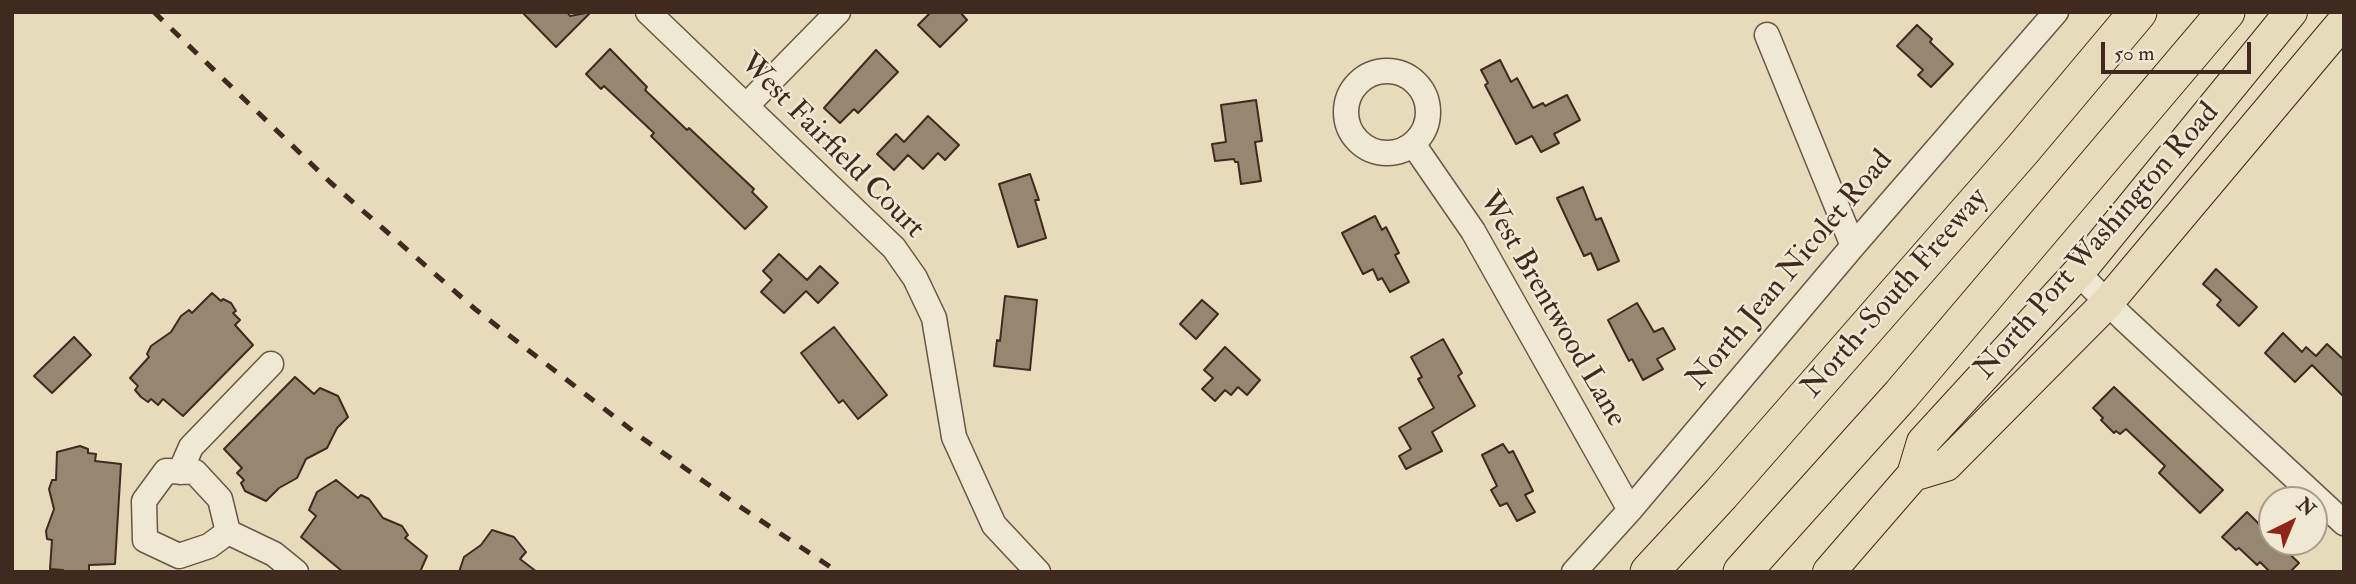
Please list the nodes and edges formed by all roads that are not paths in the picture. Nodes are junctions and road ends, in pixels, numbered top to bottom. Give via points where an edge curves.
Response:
1 (648, 12) edge
2 (838, 12) edge
3 (2056, 12) edge
4 (2138, 12) edge
5 (2226, 12) edge
6 (2291, 12) edge
7 (2344, 21) edge
8 (1767, 35) dead end
9 (746, 106) junction
10 (1413, 144) dead end
11 (1853, 246) junction
12 (2078, 273) junction
13 (2107, 303) junction
14 (271, 364) dead end
15 (180, 472) junction
16 (1913, 475) junction
17 (1630, 510) junction
18 (2344, 523) edge
19 (228, 532) junction
20 (296, 572) edge
21 (1038, 572) edge
22 (1574, 572) edge
23 (1648, 572) edge
24 (1742, 572) edge
25 (1829, 572) edge

1 - 9 street, West Fairfield Court
2 - 9 street
3 - 11 street, North Jean Nicolet Road
4 - 23 highway, North-South Freeway via 2005,170
5 - 24 highway via 1910,385
6 - 12 main road, North Port Washington Road
7 - 13 main road, North Port Washington Road
8 - 11 street
9 - 21 street, West Fairfield Court via 894,248 915,278 934,318 954,438 994,525
10 - 17 street, West Brentwood Lane via 1473,231
11 - 17 street, North Jean Nicolet Road
12 - 13 street
12 - 16 main road, North Port Washington Road via 1923,442
13 - 16 main road, North Port Washington Road via 1946,465
13 - 18 street
14 - 15 street via 191,447
15 - 19 street via 195,472 220,499
15 - 19 street via 166,471 144,501 145,540 178,556 209,546
16 - 25 main road, North Port Washington Road
17 - 22 street, North Jean Nicolet Road
19 - 20 street via 274,554

